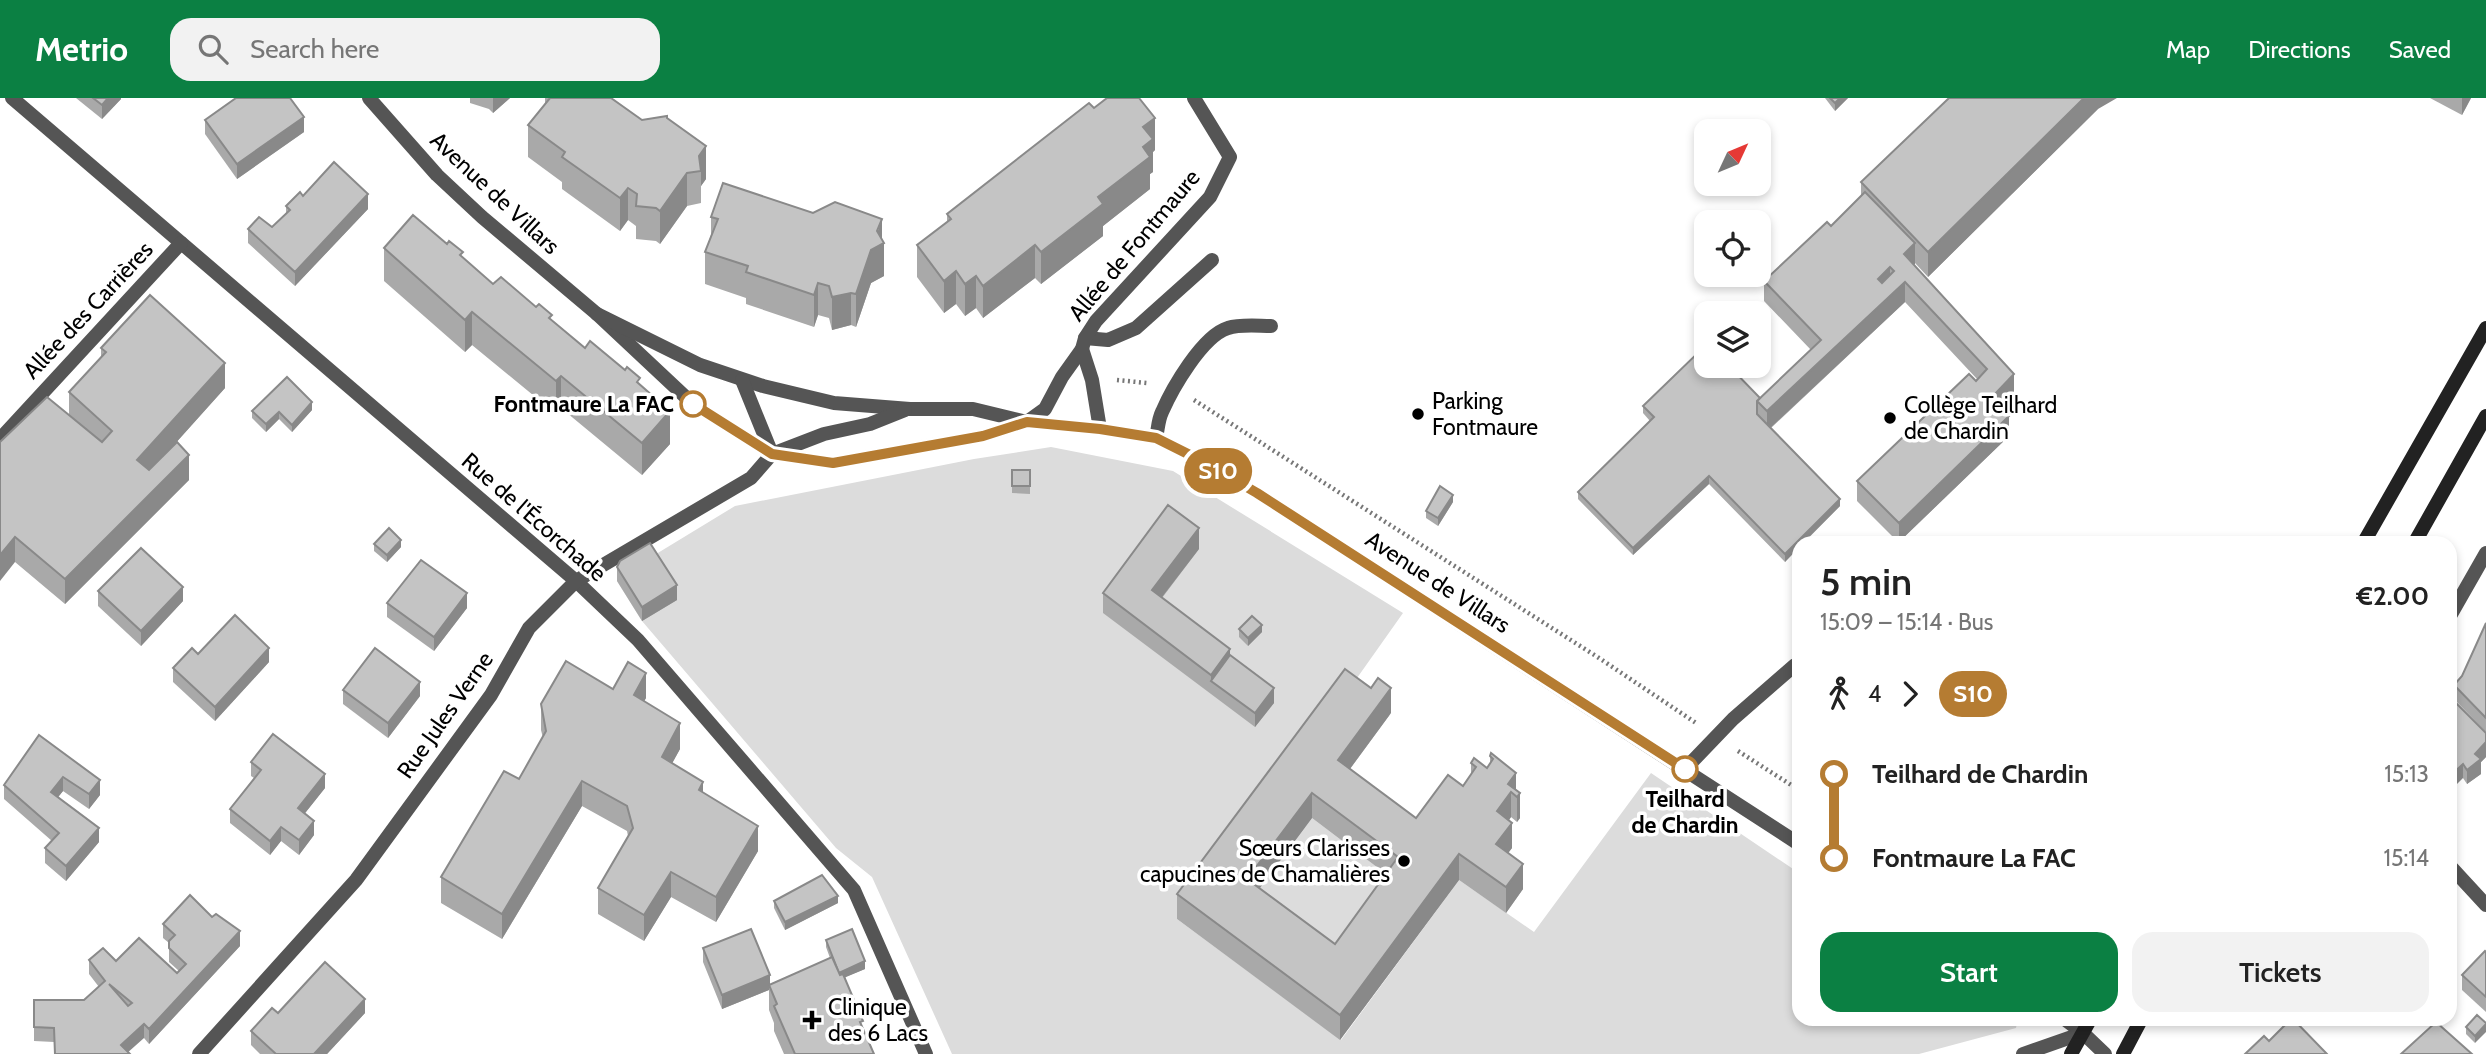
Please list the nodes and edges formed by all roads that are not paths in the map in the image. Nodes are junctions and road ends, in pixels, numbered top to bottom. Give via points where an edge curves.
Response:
1 (12, 98) edge
2 (369, 98) edge
3 (1194, 98) edge
4 (181, 243) junction
5 (1212, 260) dead end
6 (597, 314) junction
7 (1271, 326) dead end
8 (2486, 328) edge
9 (1084, 344) junction
10 (742, 380) junction
11 (909, 409) junction
12 (2486, 416) edge
13 (1027, 422) junction
14 (1100, 429) junction
15 (1156, 438) junction
16 (0, 439) edge
17 (772, 454) junction
18 (2367, 536) edge
19 (2418, 536) edge
20 (2486, 554) edge
21 (576, 581) junction
22 (2457, 604) edge
23 (1792, 668) edge
24 (1685, 769) junction
25 (1792, 839) edge
26 (2457, 874) edge
27 (2486, 905) edge
28 (2074, 1026) edge
29 (2087, 1026) edge
30 (2138, 1026) edge
31 (2083, 1033) junction
32 (199, 1054) edge
33 (926, 1054) edge
34 (2023, 1054) edge
35 (2071, 1054) edge
36 (2105, 1054) edge
37 (2123, 1054) edge

1 - 4 street, Rue de l'Écorchade
2 - 6 street, Avenue de Villars via 482,217
3 - 9 street, Allée de Fontmaure via 1230,157 1209,197 1110,304
4 - 16 street, Allée des Carrières
4 - 21 street, Rue de l'Écorchade
5 - 9 street via 1136,328
6 - 10 street, Avenue de Villars via 700,365
6 - 17 street, Avenue de Villars via 693,404
7 - 15 street via 1227,328 1211,339 1175,388 1161,414
8 - 18 main road
9 - 13 street via 1045,409
9 - 14 street
10 - 11 street, Avenue de Villars via 834,402
10 - 17 street
11 - 13 street, Avenue de Villars via 973,409
11 - 17 street
12 - 19 main road
13 - 14 street, Avenue de Villars
13 - 17 street, Avenue de Villars via 983,436 833,463
14 - 15 street, Avenue de Villars
15 - 24 street, Avenue de Villars via 1257,493
17 - 21 street, Rue Jules Verne via 751,478
20 - 22 street
21 - 32 street, Rue Jules Verne via 529,628 491,695 356,880
21 - 33 street, Rue de l'Écorchade via 638,640 854,890
23 - 24 street
24 - 25 street, Avenue de Villars
26 - 27 street
28 - 31 street
29 - 31 main road
30 - 37 main road
31 - 34 street
31 - 35 main road
31 - 36 street

